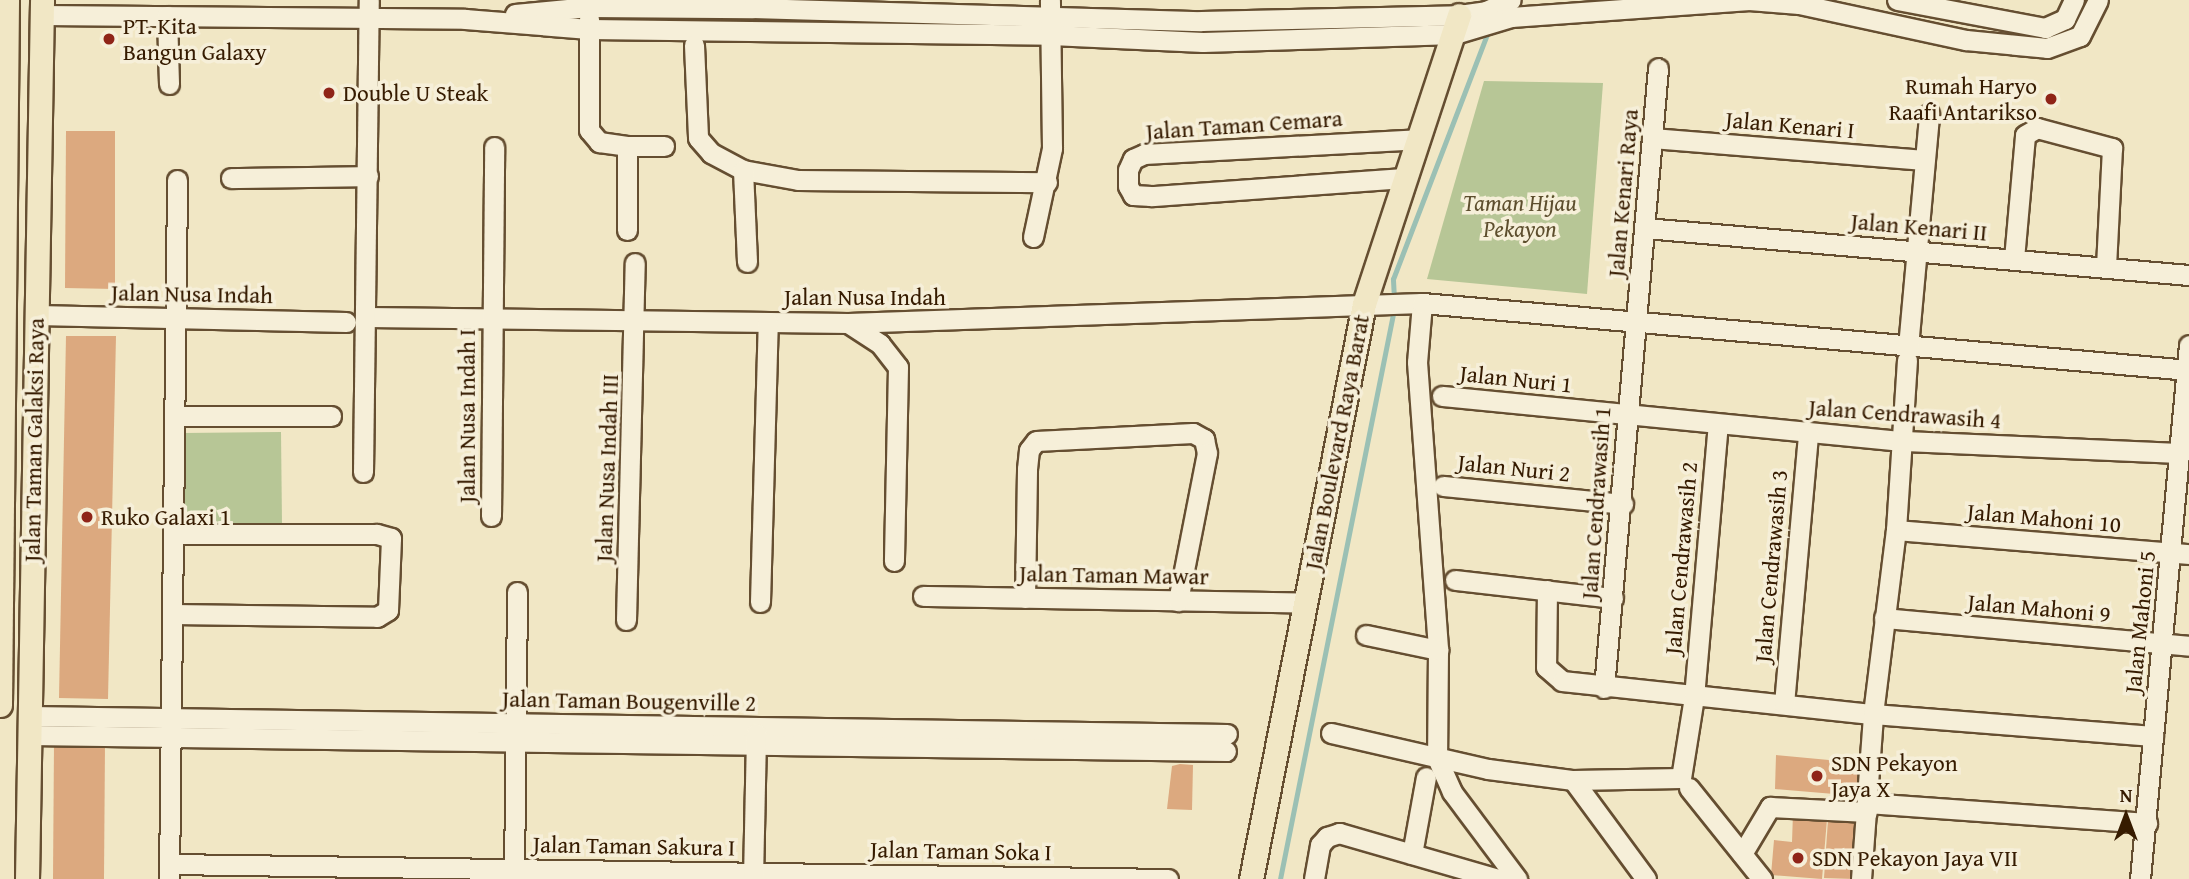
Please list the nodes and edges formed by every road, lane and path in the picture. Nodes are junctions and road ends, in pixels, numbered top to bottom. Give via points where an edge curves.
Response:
1 (1749, 0) edge
2 (1899, 0) edge
3 (2074, 0) edge
4 (2098, 0) edge
5 (589, 4) edge
6 (752, 4) edge
7 (42, 8) edge
8 (237, 8) edge
9 (1050, 8) edge
10 (369, 9) edge
11 (1511, 9) edge
12 (4, 10) edge
13 (167, 16) junction
14 (1460, 16) edge
15 (465, 19) junction
16 (1894, 24) junction
17 (589, 29) junction
18 (751, 31) junction
19 (1051, 35) junction
20 (694, 45) dead end
21 (1658, 68) dead end
22 (169, 84) dead end
23 (1929, 114) dead end
24 (1652, 138) junction
25 (1418, 139) junction
26 (628, 146) junction
27 (663, 146) dead end
28 (494, 147) dead end
29 (1924, 160) junction
30 (5, 163) junction
31 (39, 163) junction
32 (743, 170) junction
33 (368, 176) junction
34 (230, 178) dead end
35 (1404, 178) junction
36 (177, 180) dead end
37 (1047, 181) junction
38 (1645, 228) junction
39 (628, 230) dead end
40 (1033, 237) dead end
41 (1914, 251) junction
42 (2014, 260) junction
43 (747, 262) dead end
44 (635, 263) dead end
45 (2106, 265) junction
46 (2189, 275) edge
47 (1414, 303) junction
48 (1372, 304) junction
49 (37, 315) junction
50 (2, 316) edge
51 (492, 316) junction
52 (367, 317) junction
53 (633, 318) junction
54 (176, 319) junction
55 (346, 322) dead end
56 (768, 322) junction
57 (848, 323) junction
58 (1636, 323) junction
59 (2189, 345) edge
60 (1907, 353) junction
61 (2188, 370) edge
62 (1442, 396) dead end
63 (1627, 415) junction
64 (175, 416) junction
65 (331, 416) dead end
66 (1718, 424) junction
67 (1808, 433) junction
68 (1903, 441) junction
69 (2181, 453) junction
70 (363, 472) dead end
71 (1443, 486) dead end
72 (1623, 504) junction
73 (1, 515) edge
74 (33, 515) junction
75 (491, 516) dead end
76 (1896, 530) junction
77 (173, 534) junction
78 (2180, 553) edge
79 (894, 561) dead end
80 (1455, 580) dead end
81 (1547, 590) junction
82 (517, 592) dead end
83 (923, 596) dead end
84 (1025, 598) junction
85 (1613, 598) junction
86 (1178, 601) junction
87 (760, 602) dead end
88 (1305, 603) junction
89 (173, 614) junction
90 (1884, 618) junction
91 (626, 620) dead end
92 (1366, 635) dead end
93 (2161, 644) junction
94 (2189, 646) edge
95 (1438, 650) junction
96 (1604, 688) junction
97 (1694, 697) junction
98 (1784, 704) junction
99 (0, 705) edge
100 (1872, 714) junction
101 (29, 725) junction
102 (171, 727) junction
103 (517, 732) junction
104 (1331, 733) dead end
105 (756, 736) junction
106 (2153, 736) junction
107 (1226, 743) dead end
108 (1437, 758) junction
109 (1426, 777) dead end
110 (1573, 780) junction
111 (1689, 789) dead end
112 (1867, 808) junction
113 (2147, 823) junction
114 (1412, 854) junction
115 (1742, 854) junction
116 (169, 871) edge
117 (514, 874) edge
118 (753, 876) edge
119 (1168, 878) edge
120 (27, 879) edge
121 (1251, 879) edge
122 (1314, 879) edge
123 (1499, 879) edge
124 (1517, 879) edge
125 (1646, 879) edge
126 (1762, 879) edge
127 (1861, 879) edge
128 (2140, 879) edge

1 - 11 street
1 - 16 street via 1799,4
2 - 3 street via 2045,28 2065,19
2 - 16 street
4 - 16 street via 2081,36 2053,47 1966,40
5 - 6 street
5 - 15 street
5 - 17 street
6 - 9 street
6 - 18 street
7 - 13 street
7 - 31 main road, Jalan Taman Galaksi Raya
8 - 10 street
8 - 13 street
9 - 14 street via 1202,21
9 - 19 street
10 - 15 street
10 - 33 street
11 - 14 street
11 - 14 street via 1479,30
12 - 30 main road, Jalan Taman Galaksi Raya
13 - 22 street
14 - 19 street via 1203,42
14 - 25 main road, Jalan Boulevard Raya Barat
15 - 17 street
17 - 18 street
17 - 26 street via 592,136
18 - 19 street
19 - 37 street via 1052,148
20 - 32 street via 698,138 711,153
21 - 24 street, Jalan Kenari Raya
23 - 29 street
24 - 29 street, Jalan Kenari I
24 - 38 street, Jalan Kenari Raya
25 - 35 main road, Jalan Boulevard Raya Barat
25 - 35 street, Jalan Taman Cemara via 1144,154 1133,159 1128,170 1133,195
26 - 27 street
26 - 39 street
28 - 51 street, Jalan Nusa Indah I
29 - 41 street
30 - 31 main road
30 - 50 main road, Jalan Taman Galaksi Raya
31 - 49 main road, Jalan Taman Galaksi Raya
32 - 37 street via 798,180
32 - 43 street
33 - 34 street
33 - 52 street
35 - 48 main road, Jalan Boulevard Raya Barat
36 - 54 street
37 - 40 street
38 - 41 street, Jalan Kenari II
38 - 58 street, Jalan Kenari Raya
41 - 42 street, Jalan Kenari II
41 - 60 street
42 - 45 street, Jalan Kenari II
42 - 45 street via 2025,135 2037,128 2112,148
44 - 53 street, Jalan Nusa Indah III
45 - 46 street, Jalan Kenari II
47 - 48 street, Jalan Nusa Indah
47 - 58 street, Jalan Nusa Indah
47 - 95 street
48 - 57 street, Jalan Nusa Indah
48 - 88 main road, Jalan Boulevard Raya Barat
49 - 54 street, Jalan Nusa Indah
49 - 74 main road, Jalan Taman Galaksi Raya
50 - 73 main road, Jalan Taman Galaksi Raya
51 - 52 street, Jalan Nusa Indah
51 - 53 street, Jalan Nusa Indah
51 - 75 street, Jalan Nusa Indah I
52 - 70 street
53 - 56 street, Jalan Nusa Indah
53 - 91 street, Jalan Nusa Indah III via 636,387
54 - 55 street, Jalan Nusa Indah
54 - 64 street
56 - 57 street, Jalan Nusa Indah
56 - 87 street
57 - 79 street via 880,344 898,367
58 - 60 street, Jalan Nusa Indah
58 - 63 street, Jalan Cendrawasih 1
59 - 61 street, Jalan Mahoni 5
60 - 61 street, Jalan Nusa Indah
60 - 68 street
61 - 69 street, Jalan Mahoni 5
62 - 63 street, Jalan Nuri 1
63 - 66 street, Jalan Cendrawasih 4
63 - 72 street, Jalan Cendrawasih 1
64 - 65 street
64 - 77 street
66 - 67 street, Jalan Cendrawasih 4
66 - 97 street, Jalan Cendrawasih 2
67 - 68 street, Jalan Cendrawasih 4
67 - 98 street, Jalan Cendrawasih 3
68 - 69 street, Jalan Cendrawasih 4
68 - 76 street
69 - 78 street, Jalan Mahoni 5
71 - 72 street, Jalan Nuri 2
72 - 85 street, Jalan Cendrawasih 1
73 - 74 main road
73 - 99 main road, Jalan Taman Galaksi Raya
74 - 101 main road, Jalan Taman Galaksi Raya
76 - 78 street, Jalan Mahoni 10
76 - 90 street
77 - 89 street
77 - 89 street via 377,534 391,538 388,610 377,617
78 - 93 street, Jalan Mahoni 5
80 - 81 street
81 - 85 street
81 - 96 street via 1547,670 1562,681
82 - 103 street
83 - 84 street, Jalan Taman Mawar
84 - 86 street, Jalan Taman Mawar
84 - 86 street via 1029,450 1036,442 1194,433 1204,439 1207,453
85 - 96 street, Jalan Cendrawasih 1
86 - 88 street, Jalan Taman Mawar
88 - 121 main road, Jalan Boulevard Raya Barat
89 - 102 street
90 - 93 street, Jalan Mahoni 9
90 - 100 street
92 - 95 street
93 - 94 street, Jalan Mahoni 9
93 - 106 street, Jalan Mahoni 5
95 - 108 street
96 - 97 street
97 - 98 street
97 - 110 street, Jalan Cendrawasih 2 via 1681,778
98 - 100 street
100 - 106 street
100 - 112 street
101 - 102 street, Jalan Taman Bougenville 2
101 - 120 main road, Jalan Taman Galaksi Raya
102 - 103 street, Jalan Taman Bougenville 2
102 - 116 street
103 - 105 street, Jalan Taman Bougenville 2
103 - 117 street
104 - 108 street
105 - 107 street, Jalan Taman Bougenville 2
105 - 118 street
106 - 113 street, Jalan Mahoni 5
108 - 110 street
108 - 124 street via 1452,792
109 - 114 street
110 - 125 street
111 - 115 street
112 - 113 street
112 - 115 street via 1770,807
112 - 127 street
113 - 128 street, Jalan Mahoni 5
114 - 122 street via 1347,834 1331,835 1320,845
114 - 123 street
115 - 126 street
116 - 117 street, Jalan Taman Sakura I
117 - 118 street, Jalan Taman Sakura I
118 - 119 street, Jalan Taman Soka I

